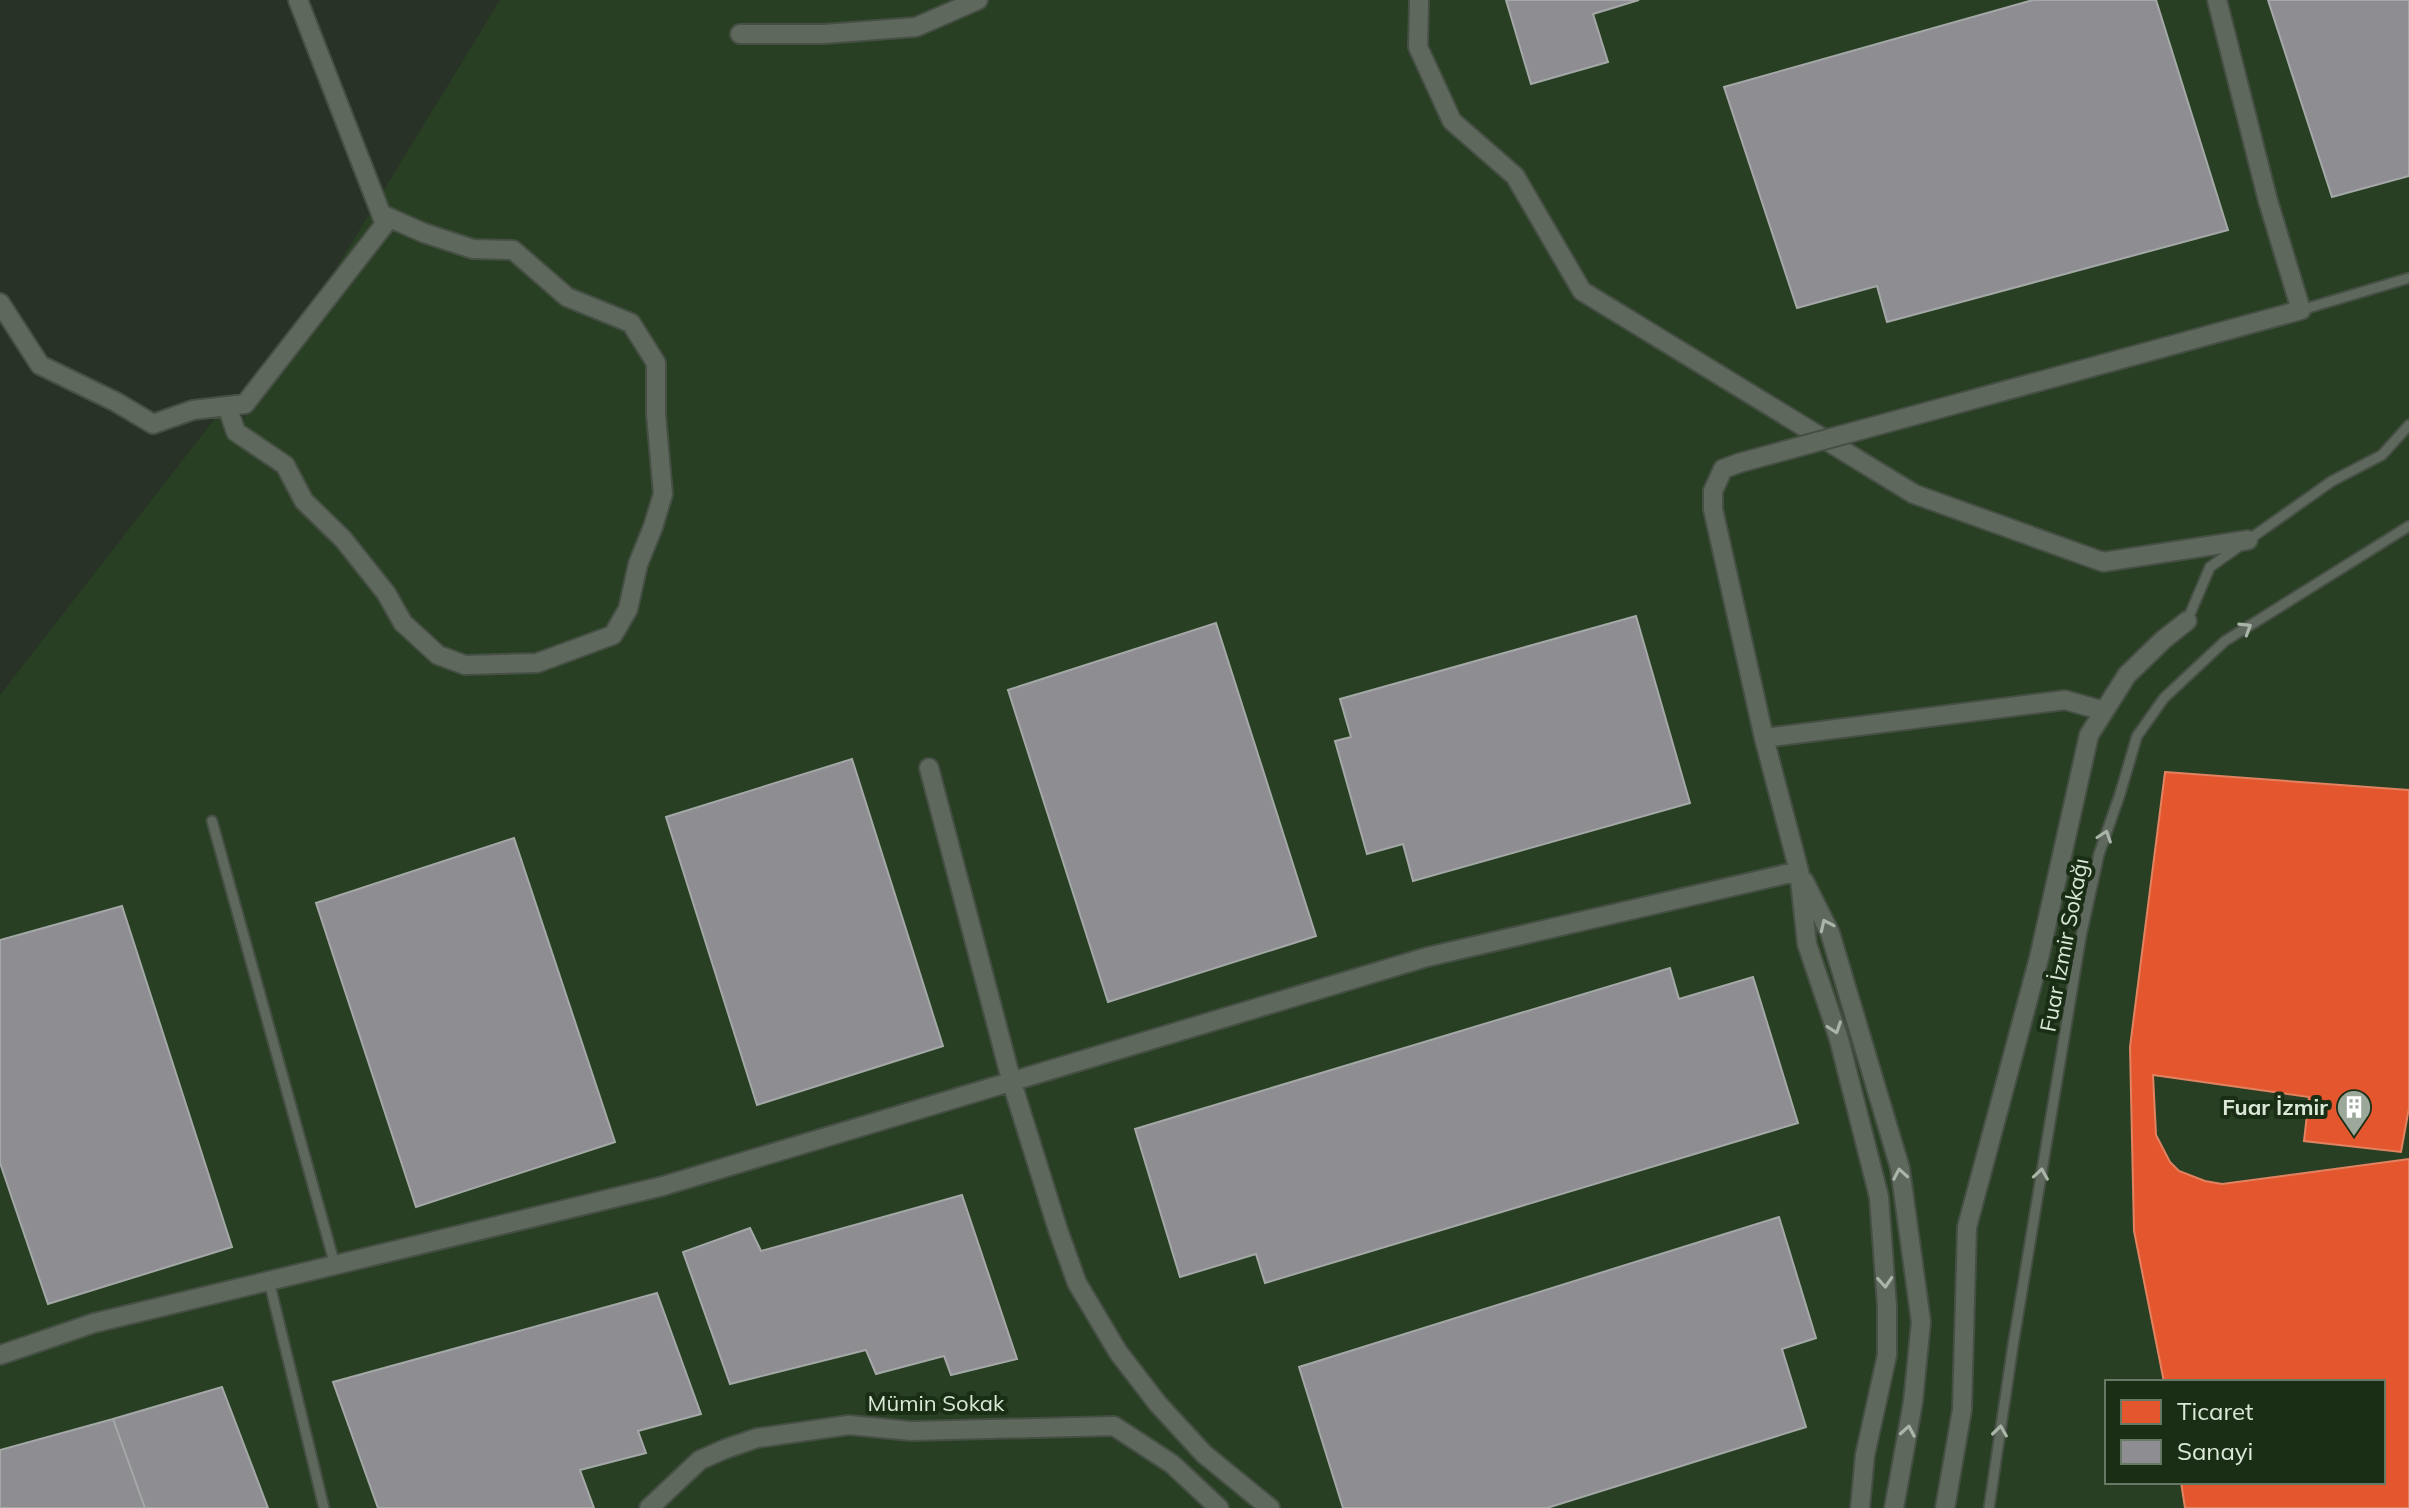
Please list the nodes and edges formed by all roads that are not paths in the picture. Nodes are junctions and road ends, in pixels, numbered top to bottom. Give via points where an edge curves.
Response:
1 (298, 0) edge
2 (978, 0) edge
3 (1419, 0) edge
4 (2217, 0) edge
5 (740, 34) dead end
6 (381, 214) junction
7 (2409, 278) edge
8 (0, 303) edge
9 (2301, 310) junction
10 (227, 406) junction
11 (2409, 425) edge
12 (2409, 526) edge
13 (2248, 540) junction
14 (2187, 621) joint
15 (2104, 711) junction
16 (1764, 738) junction
17 (929, 768) dead end
18 (212, 821) dead end
19 (1799, 871) junction
20 (1012, 1083) junction
21 (335, 1265) junction
22 (269, 1281) junction
23 (0, 1355) edge
24 (324, 1508) edge
25 (649, 1508) edge
26 (1219, 1508) edge
27 (1270, 1508) edge
28 (1860, 1508) edge
29 (1894, 1508) edge
30 (1945, 1508) edge
31 (1989, 1508) edge

1 - 6 street
2 - 5 street via 916,27
3 - 13 street via 1418,47 1452,121 1515,176 1582,291 1914,494 2103,562
4 - 9 street
6 - 10 street via 385,224 245,404
6 - 10 street via 473,249 513,250 567,297 631,323 656,363 663,494 628,609 613,635 537,663 465,665 438,655 403,623 343,539 304,501 285,465 236,432
7 - 9 lane
8 - 10 street via 40,365 153,424 193,410
9 - 16 street, bridge via 1723,469 1713,491 1713,509
11 - 13 lane via 2382,455 2332,481
31 -> 12 lane, Fuar İzmir Sokağı via 2081,936 2099,854 2137,736 2164,698 2225,641
13 - 14 lane via 2210,567
14 - 15 street via 2127,675
15 - 16 street via 2065,700
15 - 30 street via 2089,735 2039,958 1967,1227 1962,1410
16 - 19 street
17 - 20 street
18 - 21 lane
19 - 20 street via 1427,957
19 -> 28 street via 1807,944 1839,1039 1879,1197 1887,1355 1865,1455
29 -> 19 street via 1921,1322 1900,1168 1830,933
20 - 21 street via 663,1186
20 - 27 street via 1077,1283 1118,1352 1204,1454
21 - 22 street
22 - 23 street via 94,1323
22 - 24 lane
25 - 26 street, Mümin Sokak via 712,1454 757,1438 849,1425 911,1431 1114,1426 1172,1464

